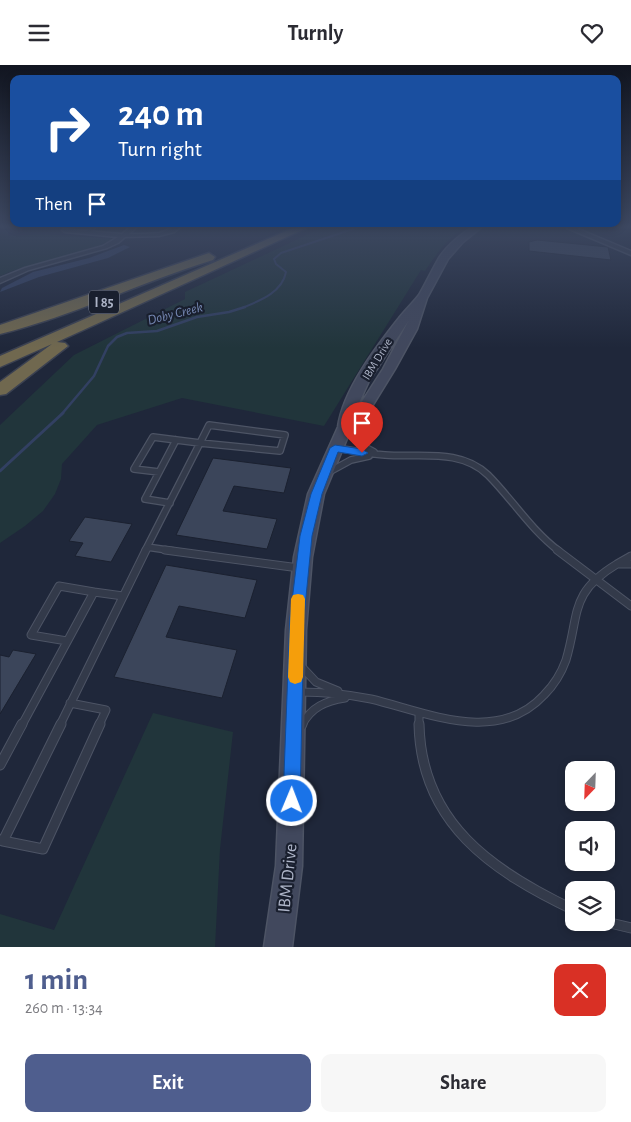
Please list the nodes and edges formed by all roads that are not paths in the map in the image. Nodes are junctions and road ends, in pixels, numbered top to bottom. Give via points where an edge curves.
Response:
1 (37, 266) edge
2 (178, 266) edge
3 (188, 266) edge
4 (216, 266) edge
5 (441, 266) edge
6 (0, 281) edge
7 (131, 304) junction
8 (0, 330) edge
9 (0, 347) edge
10 (0, 362) edge
11 (0, 390) edge
12 (345, 427) junction
13 (176, 440) junction
14 (200, 442) junction
15 (335, 448) junction
16 (386, 455) junction
17 (159, 472) junction
18 (321, 481) junction
19 (170, 503) junction
20 (148, 547) junction
21 (631, 556) edge
22 (617, 564) junction
23 (631, 564) edge
24 (301, 568) junction
25 (595, 579) junction
26 (94, 592) junction
27 (123, 596) junction
28 (631, 606) edge
29 (67, 641) junction
30 (296, 658) junction
31 (295, 692) junction
32 (355, 696) junction
33 (70, 703) junction
34 (420, 713) junction
35 (293, 751) junction
36 (0, 765) edge
37 (2, 841) edge
38 (565, 906) edge
39 (615, 924) edge
40 (631, 928) edge
41 (278, 947) edge

1 - 6 street
2 - 8 highway
3 - 9 highway, I 85
4 - 7 highway, I 85
5 - 12 street, IBM Drive via 422,298 408,336 382,381 358,418
7 - 10 highway, I 85
7 - 11 highway via 54,350
12 - 15 street, IBM Drive
12 - 16 lane via 364,447
13 - 14 lane
13 - 17 lane
13 - 17 lane via 153,437 134,469
14 - 14 lane via 280,451 285,435 209,425
14 - 19 lane
15 - 16 lane
15 - 18 street, IBM Drive
16 - 18 lane via 351,460 336,467
16 - 25 lane via 438,454 473,463 487,474 546,540
17 - 19 lane via 145,499
18 - 24 street, IBM Drive via 311,512
19 - 20 lane
20 - 24 lane
20 - 27 lane
21 - 22 lane
22 - 23 lane
22 - 25 lane
24 - 30 street, IBM Drive
25 - 28 lane
25 - 34 lane via 578,605 560,674 537,702 508,717 481,723 456,722
26 - 27 lane
26 - 29 lane
26 - 29 lane via 59,586 31,635
27 - 33 lane
29 - 36 lane
30 - 31 street, IBM Drive
30 - 32 lane via 316,682
31 - 32 lane
31 - 35 street, IBM Drive
32 - 34 lane
32 - 35 lane via 326,701 314,707 302,723
33 - 37 lane
33 - 37 lane via 106,710 43,849
34 - 38 lane via 420,749 429,785 439,806 460,832 502,871
35 - 41 street, IBM Drive via 289,866
39 - 40 lane

